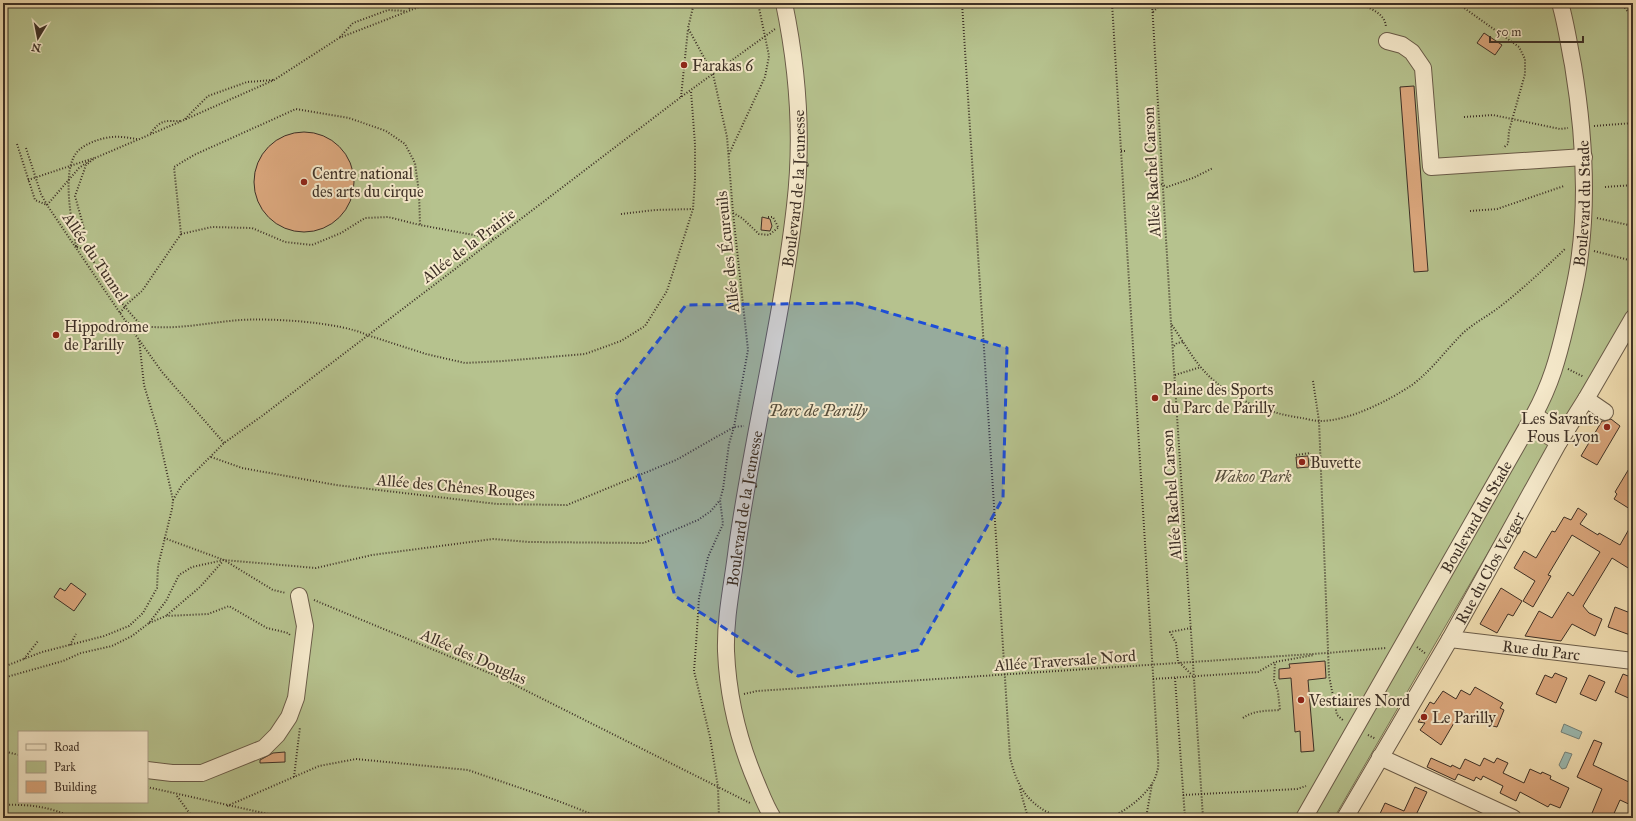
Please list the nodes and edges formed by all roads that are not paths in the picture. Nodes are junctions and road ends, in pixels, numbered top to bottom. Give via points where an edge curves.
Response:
1 (784, 3) edge
2 (1560, 3) edge
3 (1387, 41) road end
4 (1584, 157) junction
5 (1633, 318) edge
6 (1586, 399) junction
7 (1605, 412) dead end
8 (1531, 420) junction
9 (1563, 435) junction
10 (299, 596) road end
11 (1450, 639) junction
12 (1633, 661) edge
13 (1380, 758) junction
14 (148, 770) edge
15 (771, 815) edge
16 (1304, 818) edge
17 (1345, 818) edge
18 (1512, 818) edge

1 - 15 street, Boulevard de la Jeunesse via 795,69 799,116 798,166 785,228 786,273 745,488 727,617 726,650 736,726 748,764
2 - 4 street, Boulevard du Stade via 1571,54
3 - 4 street via 1402,45 1412,52 1423,68 1431,167
4 - 8 street, Boulevard du Stade via 1581,249 1574,292 1546,394
5 - 6 street, Rue du Clos Verger
6 - 7 street
6 - 9 street, Rue du Clos Verger
8 - 9 street
8 - 16 street, Boulevard du Stade via 1409,646
9 - 11 street, Rue du Clos Verger
10 - 14 street via 305,626 296,698 276,735 264,748 202,772 172,773
11 - 12 street, Rue du Parc
11 - 13 street, Rue du Clos Verger
13 - 17 street, Rue du Clos Verger
13 - 18 street

